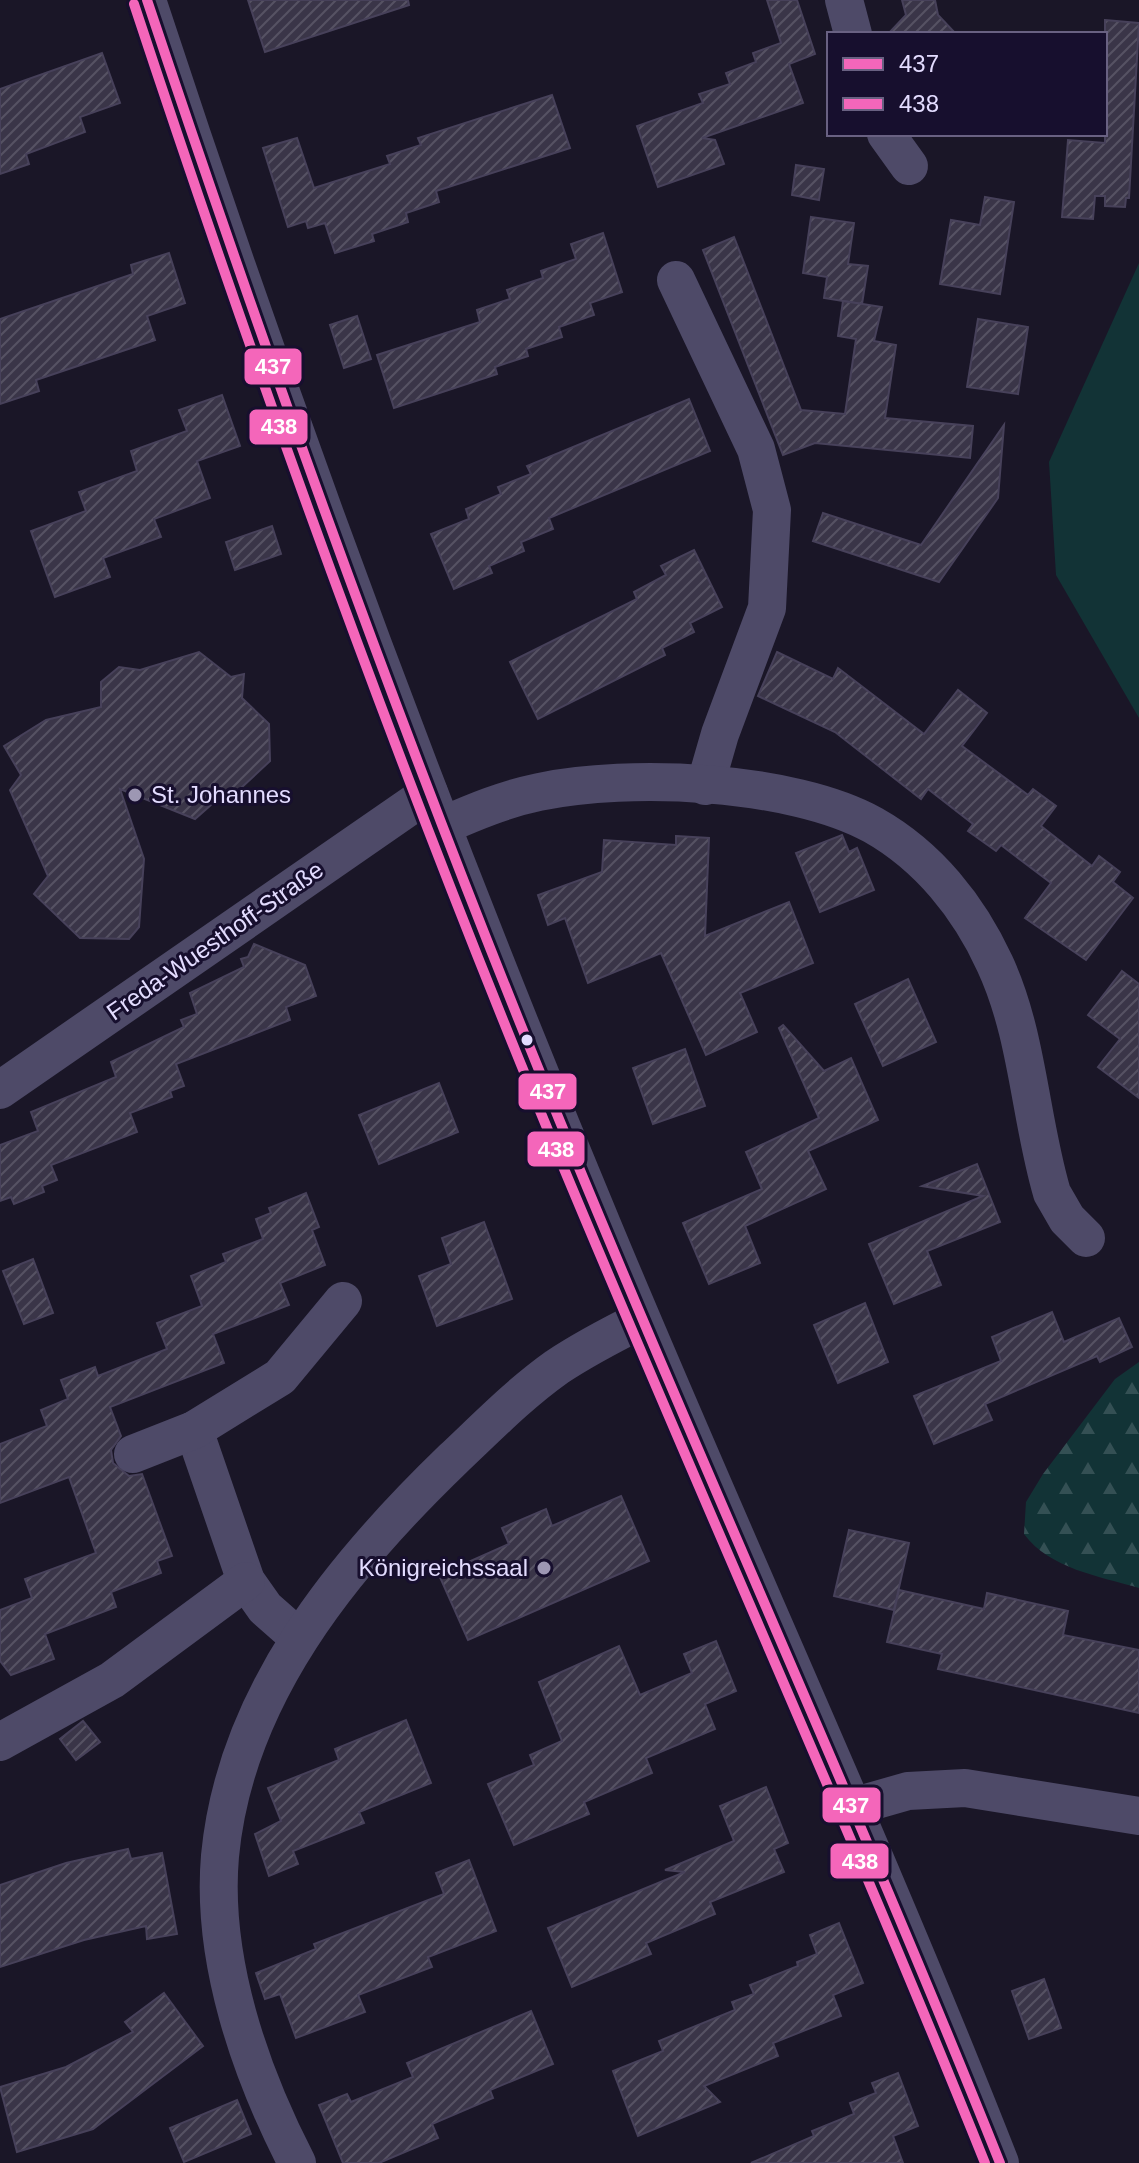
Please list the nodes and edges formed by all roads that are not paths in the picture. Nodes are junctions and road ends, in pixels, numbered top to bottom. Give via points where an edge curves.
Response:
1 (147, 0) edge
2 (844, 0) edge
3 (852, 32) edge
4 (887, 136) edge
5 (909, 166) dead end
6 (676, 280) dead end
7 (705, 786) junction
8 (436, 809) junction
9 (0, 1090) edge
10 (1086, 1238) dead end
11 (343, 1301) dead end
12 (641, 1320) junction
13 (194, 1430) junction
14 (133, 1454) dead end
15 (246, 1581) junction
16 (299, 1638) junction
17 (0, 1742) edge
18 (852, 1807) junction
19 (1139, 1816) edge
20 (297, 2163) edge
21 (1000, 2163) edge

1 - 8 street via 258,331
2 - 3 street
4 - 5 street
6 - 7 street via 756,449 772,510 767,608
7 - 8 street, Freda-Wuesthoff-Straße via 646,783 542,791
7 - 10 street, Freda-Wuesthoff-Straße via 781,793 873,825 922,860 953,894 977,928 1007,992 1052,1193
8 - 9 street, Freda-Wuesthoff-Straße
8 - 12 street
11 - 13 street via 280,1377
12 - 16 street via 557,1367 508,1407 371,1543
12 - 18 street
13 - 14 street
13 - 15 street
15 - 16 street via 265,1608
15 - 17 street via 112,1680
16 - 20 street via 262,1706 233,1782 220,1857 225,1941 246,2045
18 - 19 street via 908,1791 965,1788
18 - 21 street

